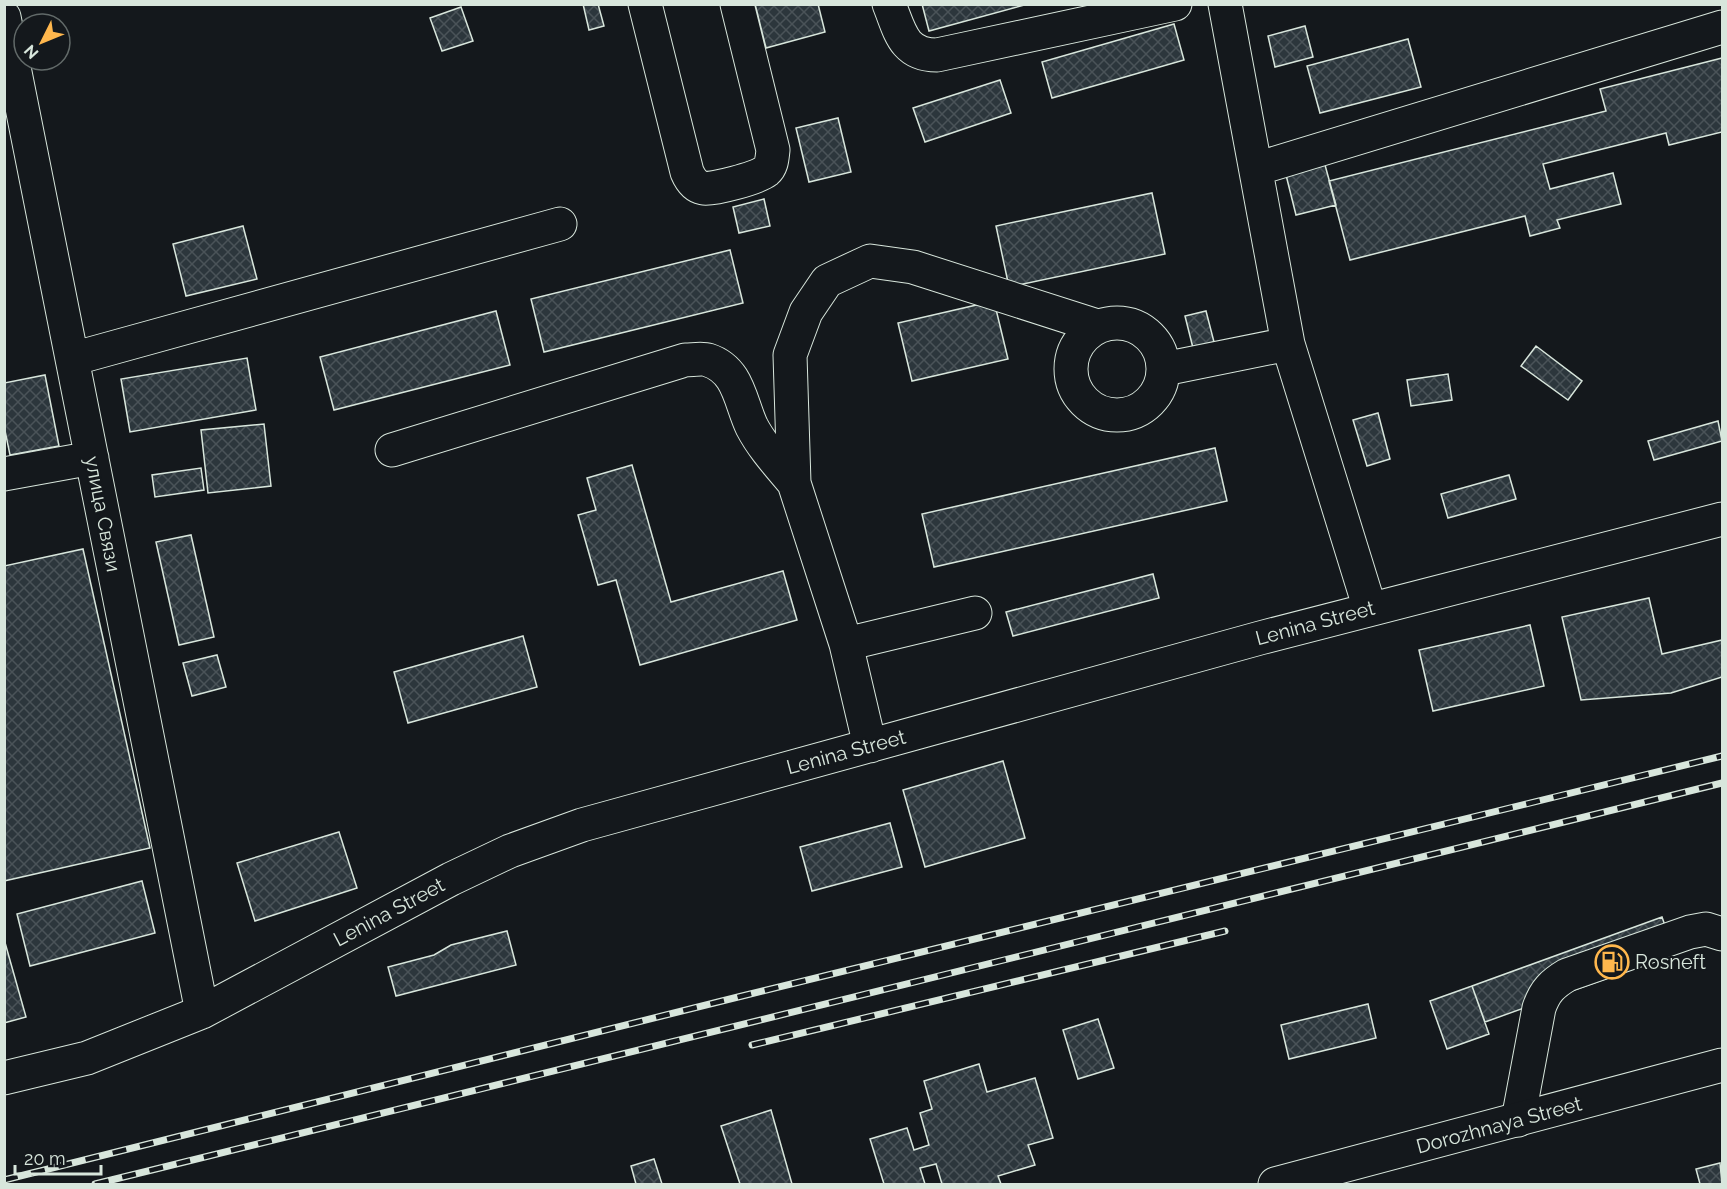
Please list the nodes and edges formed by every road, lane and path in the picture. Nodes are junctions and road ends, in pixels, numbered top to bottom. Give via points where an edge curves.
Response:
1 (645, 4) edge
2 (737, 4) edge
3 (889, 4) edge
4 (1175, 4) edge
5 (1225, 4) edge
6 (4, 17) edge
7 (1722, 27) edge
8 (1256, 169) junction
9 (560, 225) dead end
10 (1097, 327) junction
11 (1288, 344) junction
12 (72, 359) junction
13 (1164, 369) junction
14 (392, 450) dead end
15 (92, 458) junction
16 (4, 474) edge
17 (794, 483) junction
18 (1722, 519) edge
19 (1370, 609) junction
20 (975, 613) dead end
21 (846, 644) junction
22 (870, 746) junction
23 (1722, 934) edge
24 (202, 1012) junction
25 (1722, 1065) edge
26 (4, 1078) edge
27 (1518, 1120) junction
28 (1275, 1185) edge

1 - 2 street via 687,172 692,182 702,188 757,176 772,161
3 - 4 street via 903,37 923,55
5 - 8 street
6 - 12 street, улица Связи
7 - 8 street
8 - 11 street
9 - 12 street
10 - 13 street via 1112,322 1142,329 1154,340
10 - 13 street via 1084,335 1071,362 1076,392 1086,404 1113,415 1135,411 1153,398
10 - 17 street via 913,267 870,261 827,281 806,312 790,355
11 - 13 street
11 - 19 street
12 - 15 street, улица Связи
14 - 17 street via 685,360 707,360 727,370 739,388 752,426
15 - 16 street
15 - 24 street, улица Связи
17 - 21 street
18 - 19 street, Lenina Street
19 - 22 street, Lenina Street
20 - 21 street
21 - 22 street
22 - 24 street, Lenina Street via 582,825 510,851
23 - 27 street via 1706,929 1690,932 1554,983 1544,993 1539,1008
24 - 26 street, Lenina Street via 87,1058
25 - 27 street, Dorozhnaya Street
27 - 28 street, Dorozhnaya Street

